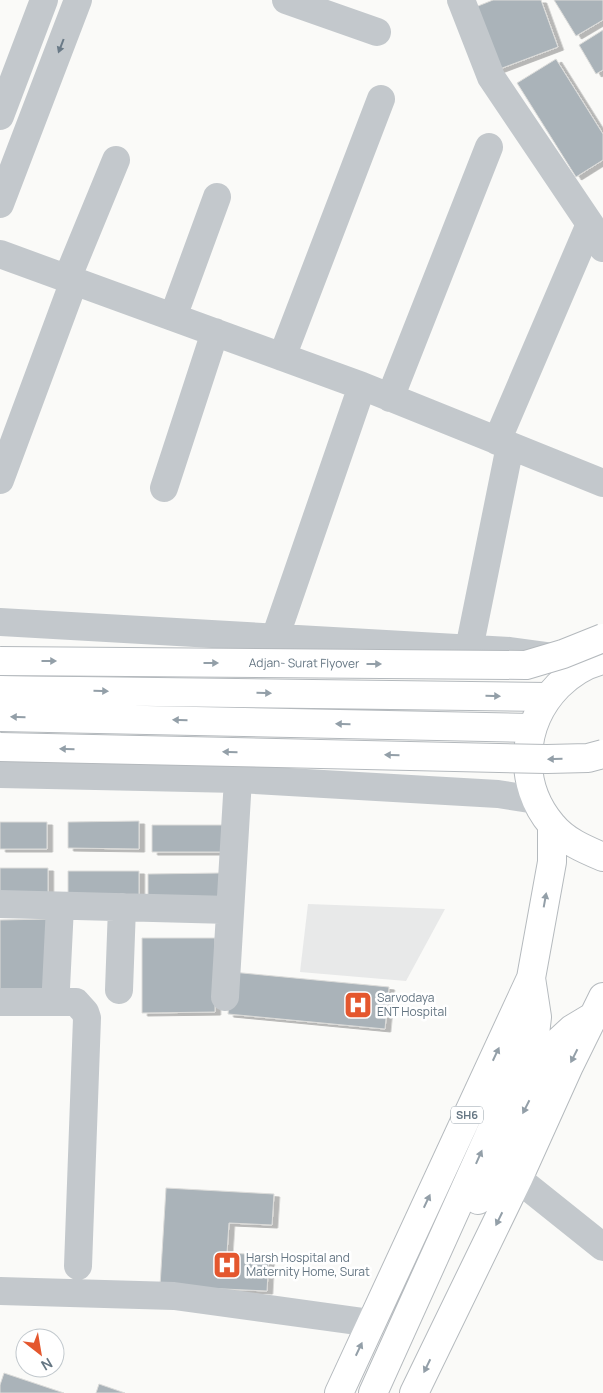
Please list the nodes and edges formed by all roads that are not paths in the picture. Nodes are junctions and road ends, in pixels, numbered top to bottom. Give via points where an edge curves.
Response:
1 (44, 0) edge
2 (78, 0) edge
3 (286, 0) edge
4 (461, 0) edge
5 (377, 32) dead end
6 (381, 99) dead end
7 (0, 116) edge
8 (489, 147) dead end
9 (116, 160) dead end
10 (217, 198) dead end
11 (0, 204) edge
12 (590, 224) junction
13 (603, 248) edge
14 (0, 254) edge
15 (70, 280) junction
16 (173, 317) junction
17 (215, 332) junction
18 (282, 357) junction
19 (362, 386) junction
20 (390, 398) junction
21 (504, 443) junction
22 (0, 480) edge
23 (603, 483) edge
24 (164, 488) dead end
25 (0, 622) edge
26 (275, 638) junction
27 (469, 649) junction
28 (599, 654) edge
29 (0, 661) edge
30 (0, 690) edge
31 (547, 697) junction
32 (0, 717) edge
33 (532, 728) junction
34 (0, 747) edge
35 (603, 754) edge
36 (0, 774) edge
37 (238, 779) junction
38 (536, 800) junction
39 (552, 826) junction
40 (603, 857) edge
41 (0, 904) edge
42 (60, 906) junction
43 (122, 907) junction
44 (230, 910) junction
45 (531, 978) junction
46 (56, 988) dead end
47 (119, 990) dead end
48 (225, 998) dead end
49 (0, 1002) edge
50 (599, 1006) edge
51 (518, 1179) junction
52 (603, 1247) edge
53 (78, 1266) dead end
54 (0, 1291) edge
55 (371, 1322) junction
56 (339, 1393) edge
57 (373, 1393) edge
58 (386, 1393) edge
59 (414, 1393) edge

1 - 7 street
2 -> 11 street
3 - 5 street
4 - 12 street via 491,77
6 - 18 street
8 - 20 street
9 - 15 street
10 - 16 street
12 - 13 street
12 - 21 street
14 - 15 street
15 - 16 street
15 - 22 street
16 - 17 street
17 - 18 street
17 - 24 street
18 - 19 street
19 - 20 street
19 - 26 street
20 - 21 street
21 - 23 street
21 - 27 street
25 - 26 street
26 - 27 street
27 - 28 street
29 -> 28 main road, Adjan- Surat Flyover, bridge via 526,665 563,654
28 - 31 main road via 567,677
30 -> 31 main road
31 - 33 main road
33 -> 32 main road
33 - 38 main road via 527,752 528,776
35 -> 34 main road, bridge via 588,758 547,759
36 - 37 street
37 - 38 street via 498,794
37 - 44 street
38 - 39 main road
39 - 40 main road via 576,846
45 -> 39 main road, SH6 via 552,862
41 - 42 street
42 - 43 street
42 - 46 street
43 - 44 street
43 - 47 street
44 - 48 street
55 -> 45 main road, SH6
57 -> 45 main road via 535,1034 537,1017
49 - 53 street via 76,1002 85,1012
50 -> 51 main road
50 -> 58 main road via 560,1040 428,1298
51 - 52 street
51 -> 59 main road
54 - 55 street via 174,1296
56 -> 55 main road, SH6

